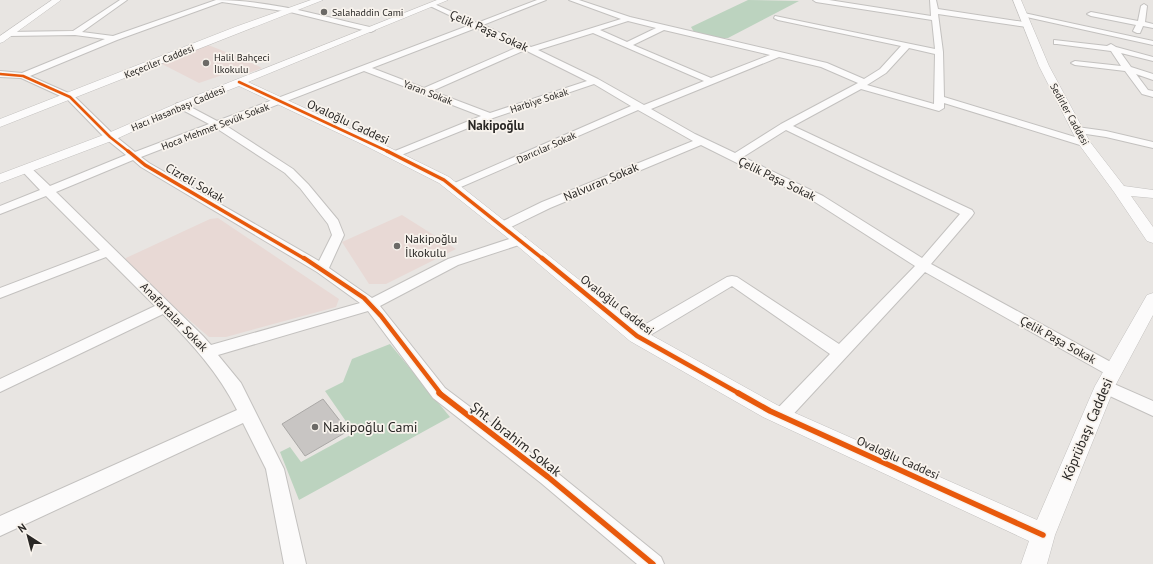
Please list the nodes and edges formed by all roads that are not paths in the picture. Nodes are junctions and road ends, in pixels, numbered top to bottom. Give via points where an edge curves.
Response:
1 (124, 0) edge
2 (221, 0) edge
3 (319, 0) edge
4 (444, 0) edge
5 (543, 0) edge
6 (572, 0) edge
7 (816, 0) edge
8 (933, 0) edge
9 (1017, 0) edge
10 (50, 2) edge
11 (432, 5) junction
12 (1144, 6) dead end
13 (290, 10) junction
14 (1091, 14) dead end
15 (936, 15) junction
16 (778, 18) dead end
17 (628, 19) junction
18 (1025, 20) junction
19 (1140, 23) junction
20 (476, 26) junction
21 (1153, 26) edge
22 (663, 27) junction
23 (370, 30) junction
24 (595, 30) junction
25 (1104, 32) junction
26 (75, 33) junction
27 (8, 34) junction
28 (1125, 36) junction
29 (114, 38) junction
30 (1134, 38) junction
31 (0, 40) edge
32 (1057, 42) dead end
33 (1153, 43) edge
34 (627, 45) junction
35 (906, 46) junction
36 (1112, 47) junction
37 (528, 49) junction
38 (939, 52) junction
39 (780, 54) junction
40 (1153, 59) edge
41 (1075, 63) dead end
42 (366, 68) junction
43 (1128, 69) junction
44 (0, 74) edge
45 (23, 76) junction
46 (1153, 76) edge
47 (710, 81) junction
48 (239, 82) junction
49 (595, 82) junction
50 (862, 84) junction
51 (424, 91) junction
52 (1153, 94) edge
53 (70, 97) junction
54 (939, 100) junction
55 (281, 101) junction
56 (180, 105) junction
57 (641, 108) junction
58 (490, 116) junction
59 (0, 123) edge
60 (218, 125) junction
61 (785, 126) junction
62 (1077, 130) junction
63 (110, 137) junction
64 (701, 141) junction
65 (1084, 142) junction
66 (1153, 145) edge
67 (394, 155) junction
68 (134, 156) junction
69 (735, 158) junction
70 (26, 169) junction
71 (0, 179) edge
72 (454, 187) junction
73 (1120, 190) junction
74 (48, 192) junction
75 (1153, 194) edge
76 (0, 210) edge
77 (503, 226) junction
78 (1153, 238) edge
79 (520, 240) junction
80 (109, 251) junction
81 (923, 265) junction
82 (322, 269) junction
83 (0, 294) edge
84 (1153, 299) edge
85 (165, 308) junction
86 (376, 310) junction
87 (637, 336) junction
88 (208, 352) junction
89 (840, 353) junction
90 (1108, 378) junction
91 (0, 386) edge
92 (1153, 409) edge
93 (248, 413) junction
94 (781, 416) junction
95 (0, 526) edge
96 (1043, 535) junction
97 (649, 563) edge
98 (295, 564) edge
99 (1034, 564) edge

1 - 26 street
2 - 13 street
2 - 29 street
3 - 13 street, Keçeciler Caddesi
4 - 11 street, Hacı Hasanbaşı Caddesi
5 - 20 street, Hoca Mehmet Sevük Sokak
6 - 17 street
7 - 15 street
8 - 15 street
9 - 18 street, Sedirler Caddesi
10 - 27 street
11 - 20 street, Çelik Paşa Sokak
11 - 23 street, Hacı Hasanbaşı Caddesi
12 - 19 street
13 - 23 street
13 - 53 street, Keçeciler Caddesi
14 - 19 street
15 - 18 street
15 - 38 street
16 - 35 street
17 - 22 street
17 - 24 street
18 - 25 street
18 - 62 street, Sedirler Caddesi via 1044,66
19 - 21 street
19 - 30 street
20 - 37 street, Çelik Paşa Sokak
20 - 42 street, Hoca Mehmet Sevük Sokak
22 - 34 street
22 - 39 street
23 - 48 street, Hacı Hasanbaşı Caddesi
24 - 34 street
24 - 37 street
25 - 28 street
25 - 36 street
26 - 27 street
26 - 29 street
27 - 31 street
28 - 30 street
28 - 36 street
29 - 45 street
30 - 33 street
32 - 36 street
34 - 47 street
35 - 38 street
35 - 50 street via 883,71
36 - 40 street
36 - 43 street
37 - 49 street, Çelik Paşa Sokak
37 - 51 street
38 - 54 street
39 - 47 street, Darıcılar Sokak
39 - 50 street via 824,65
41 - 43 street
42 - 51 street, Yaran Sokak
42 - 55 street, Hoca Mehmet Sevük Sokak
43 - 46 street
43 - 52 street via 1145,92
44 - 45 street, Cizreli Sokak
45 - 53 street, Cizreli Sokak
47 - 57 street, Darıcılar Sokak
48 - 55 street, Ovaloğlu Caddesi
48 - 56 street, Hacı Hasanbaşı Caddesi
49 - 57 street, Çelik Paşa Sokak
49 - 58 street, Harbiye Sokak
50 - 54 street via 939,108
50 - 61 street
51 - 58 street, Yaran Sokak
53 - 59 street, Keçeciler Caddesi
53 - 63 street, Cizreli Sokak
54 - 65 street
55 - 60 street, Hoca Mehmet Sevük Sokak
55 - 67 street, Ovaloğlu Caddesi
56 - 60 street
56 - 63 street, Hacı Hasanbaşı Caddesi
57 - 64 street, Çelik Paşa Sokak
57 - 72 street, Darıcılar Sokak
58 - 67 street, Harbiye Sokak
60 - 68 street, Hoca Mehmet Sevük Sokak
60 - 82 street via 289,171 334,223 338,235
61 - 69 street
61 - 81 street via 968,213
62 - 65 street, Sedirler Caddesi
62 - 66 street
63 - 68 street, Cizreli Sokak
63 - 70 street, Hacı Hasanbaşı Caddesi
64 - 69 street, Çelik Paşa Sokak
64 - 77 street, Nalvuran Sokak via 546,205
65 - 73 street, Sedirler Caddesi
67 - 72 street, Ovaloğlu Caddesi
68 - 74 street, Hoca Mehmet Sevük Sokak
68 - 82 street, Cizreli Sokak via 145,165
69 - 81 street, Çelik Paşa Sokak via 819,199
70 - 71 street, Hacı Hasanbaşı Caddesi
70 - 74 street, Anafartalar Sokak
72 - 77 street, Ovaloğlu Caddesi
73 - 75 street
73 - 78 street, Sedirler Caddesi
74 - 76 street, Hoca Mehmet Sevük Sokak
74 - 80 street, Anafartalar Sokak
77 - 79 street, Ovaloğlu Caddesi
79 - 86 street via 453,262
79 - 87 street, Ovaloğlu Caddesi
80 - 83 street
80 - 85 street, Anafartalar Sokak
81 - 89 street
81 - 90 street, Çelik Paşa Sokak
82 - 86 street, Cizreli Sokak via 364,298
84 - 90 street, Köprübaşı Caddesi
85 - 88 street, Anafartalar Sokak
85 - 91 street
86 - 88 street
86 - 97 street, Şht. İbrahim Sokak via 439,393 548,477
87 - 89 street via 732,280
87 - 94 street, Ovaloğlu Caddesi
88 - 93 street, Anafartalar Sokak via 235,388
89 - 94 street
90 - 92 street, Çelik Paşa Sokak
90 - 96 street, Köprübaşı Caddesi
93 - 95 street
93 - 98 street, Anafartalar Sokak via 275,469
94 - 96 street, Ovaloğlu Caddesi
96 - 99 street, Köprübaşı Caddesi

